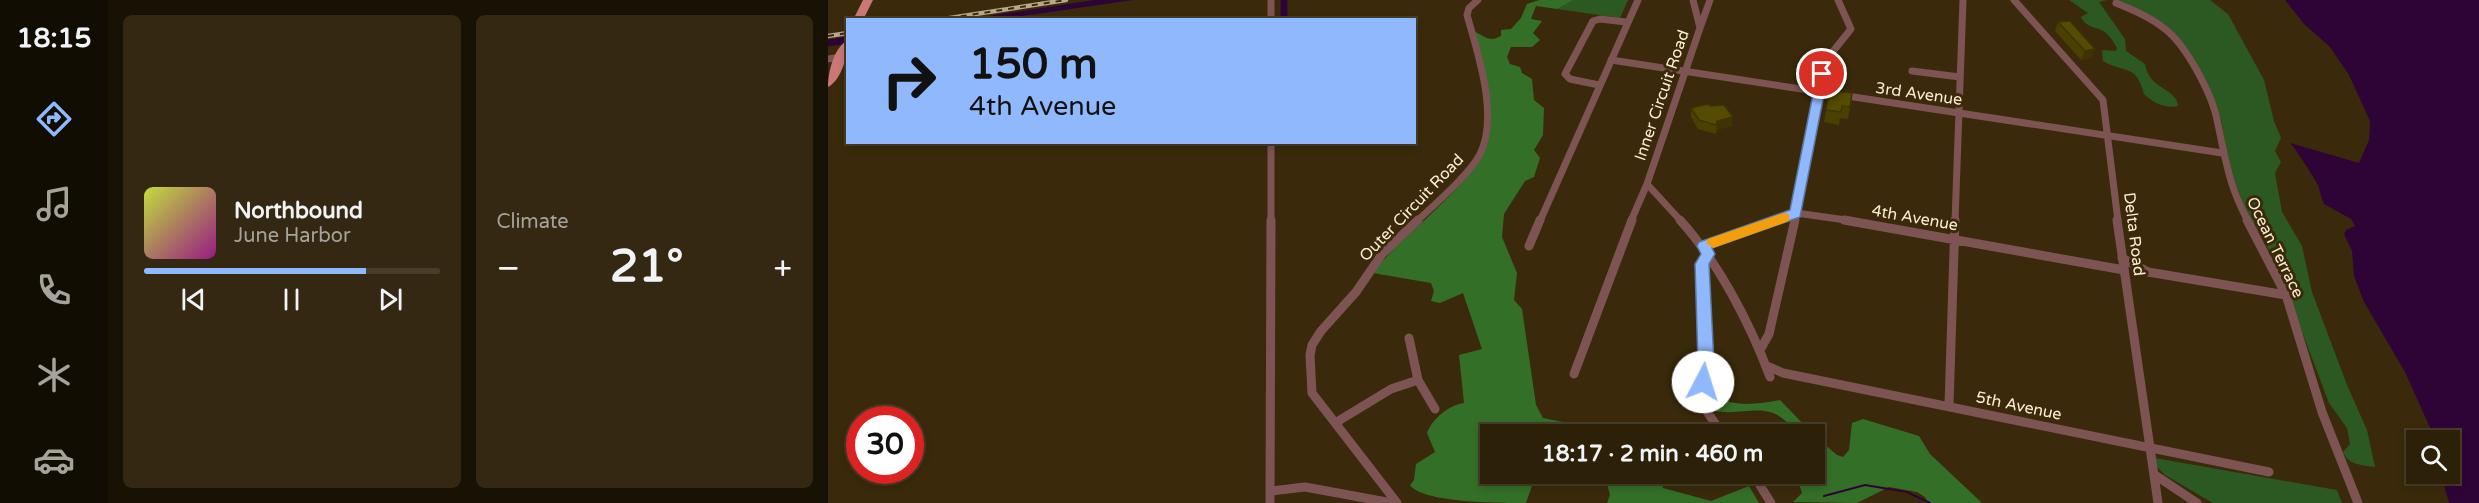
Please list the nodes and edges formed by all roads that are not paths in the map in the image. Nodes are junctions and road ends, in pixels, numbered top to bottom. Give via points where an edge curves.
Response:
1 (868, 0) edge
2 (1271, 0) edge
3 (1478, 0) edge
4 (1638, 0) edge
5 (1693, 0) edge
6 (1710, 0) edge
7 (1838, 0) edge
8 (1963, 0) edge
9 (2014, 0) edge
10 (2116, 3) dead end
11 (859, 18) edge
12 (1271, 18) edge
13 (1626, 22) junction
14 (1700, 28) junction
15 (846, 46) edge
16 (841, 57) junction
17 (828, 60) edge
18 (1611, 60) junction
19 (1686, 72) junction
20 (1960, 77) junction
21 (1912, 80) dead end
22 (828, 83) edge
23 (1599, 85) junction
24 (1819, 92) junction
25 (1959, 112) junction
26 (2106, 134) junction
27 (1271, 144) edge
28 (2222, 153) junction
29 (1647, 184) junction
30 (1796, 213) junction
31 (1956, 239) junction
32 (1529, 246) dead end
33 (1706, 250) junction
34 (2121, 258) junction
35 (2124, 270) junction
36 (2286, 295) junction
37 (1409, 338) dead end
38 (1760, 350) junction
39 (1765, 365) junction
40 (1574, 374) dead end
41 (1770, 378) dead end
42 (1418, 380) junction
43 (1949, 405) junction
44 (1435, 409) dead end
45 (1335, 423) junction
46 (1716, 424) edge
47 (2148, 448) junction
48 (2269, 472) dead end
49 (2155, 475) junction
50 (1759, 484) edge
51 (1270, 490) junction
52 (1270, 503) edge
53 (1392, 503) edge
54 (1397, 503) edge
55 (1771, 503) edge
56 (2158, 503) edge
57 (2197, 503) edge
58 (2358, 503) edge

1 - 11 main road
2 - 12 street
3 - 45 street, Outer Circuit Road via 1469,8 1468,22 1482,69 1488,136 1472,166 1382,254 1312,345 1312,393
4 - 13 street
5 - 14 street, Inner Circuit Road
6 - 14 street
7 - 24 street via 1851,29 1826,60
8 - 20 street
9 - 26 street, Delta Road via 2100,95
10 - 28 street, Ocean Terrace via 2157,22 2182,47 2217,118
13 - 18 street
13 - 23 street via 1593,21 1565,74 1570,80
14 - 19 street, Inner Circuit Road
15 - 16 main road
16 - 17 street
16 - 22 main road
18 - 19 street, 3rd Avenue
18 - 23 street
19 - 24 street, 3rd Avenue
19 - 29 street, Inner Circuit Road
20 - 21 street via 1912,68
20 - 25 street
23 - 32 street
24 - 25 street, 3rd Avenue
24 - 30 street
25 - 26 street, 3rd Avenue
25 - 31 street
26 - 28 street, 3rd Avenue
26 - 34 street, Delta Road
27 - 51 street
28 - 36 street, Ocean Terrace via 2238,204
29 - 33 street, Inner Circuit Road
29 - 40 street via 1616,256
30 - 31 street, 4th Avenue
30 - 33 street, 4th Avenue
30 - 38 street via 1769,334
31 - 35 street, 4th Avenue
31 - 43 street
33 - 38 street, Inner Circuit Road
33 - 46 street via 1702,264 1706,363 1699,400
34 - 35 street, Delta Road
34 - 36 street via 2148,272
35 - 47 street, Delta Road
36 - 58 street, Ocean Terrace via 2322,412
37 - 42 street
38 - 39 street, Inner Circuit Road
39 - 41 street, Inner Circuit Road
39 - 43 street, 5th Avenue via 1783,373
42 - 44 street
42 - 45 street via 1391,389
43 - 47 street, 5th Avenue
45 - 54 street, Outer Circuit Road
47 - 48 street, 5th Avenue
47 - 49 street, Delta Road
49 - 56 street, Delta Road
49 - 57 street
50 - 55 street
51 - 52 street
51 - 53 street via 1305,487

